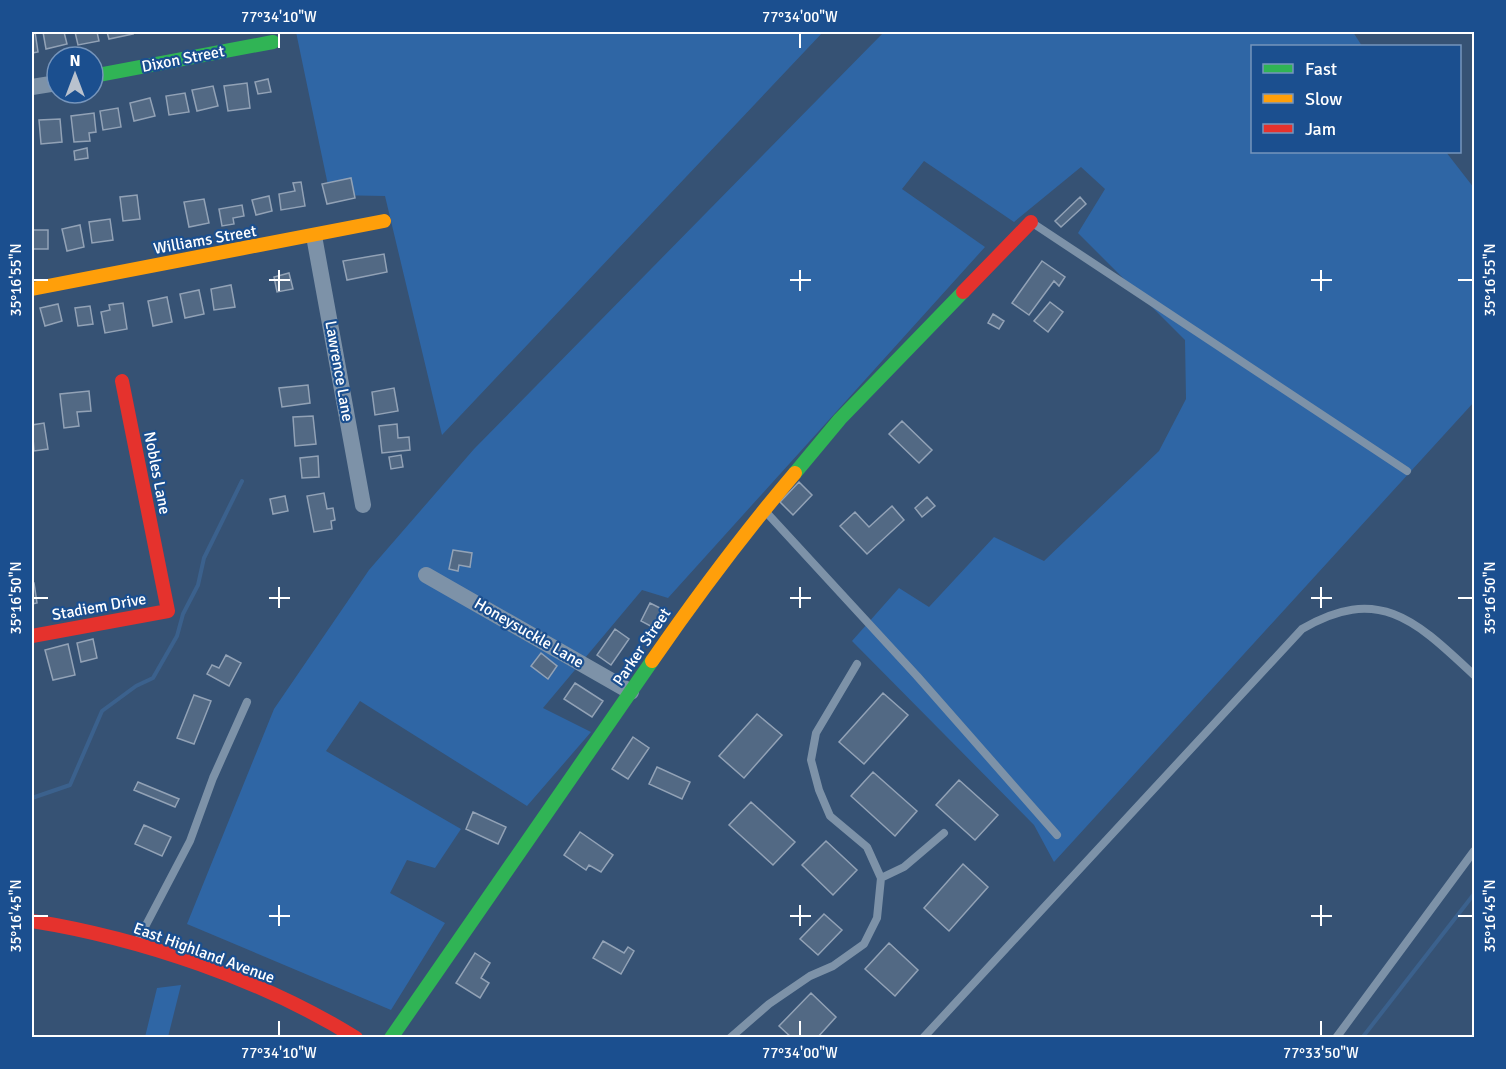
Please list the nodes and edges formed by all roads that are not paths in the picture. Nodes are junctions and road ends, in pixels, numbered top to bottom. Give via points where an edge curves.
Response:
1 (273, 42) dead end
2 (105, 74) edge
3 (384, 221) dead end
4 (1031, 222) joint
5 (314, 236) junction
6 (32, 289) edge
7 (122, 381) dead end
8 (1407, 471) dead end
9 (363, 505) dead end
10 (764, 509) junction
11 (159, 571) joint
12 (426, 575) dead end
13 (32, 636) edge
14 (857, 664) dead end
15 (1464, 665) junction
16 (1474, 665) edge
17 (1474, 675) edge
18 (631, 692) junction
19 (247, 702) dead end
20 (944, 833) dead end
21 (1057, 835) dead end
22 (1474, 851) edge
23 (881, 878) junction
24 (32, 921) edge
25 (136, 945) junction
26 (356, 1038) edge
27 (391, 1038) edge
28 (730, 1038) edge
29 (923, 1038) edge
30 (1336, 1038) edge

1 - 2 street, Dixon Street
3 - 5 street, Williams Street
4 - 8 lane
4 - 10 street, Parker Street via 840,419
5 - 6 street, Williams Street
5 - 9 street, Lawrence Lane
7 - 11 street, Nobles Lane
10 - 18 street, Parker Street
10 - 21 lane
11 - 13 street, Stadiem Drive via 168,611
12 - 18 street, Honeysuckle Lane
14 - 23 lane via 816,733 811,760 830,816 867,847
15 - 16 lane
15 - 17 lane
15 - 29 lane via 1420,628 1383,610 1334,613 1302,629
18 - 27 street, Parker Street
19 - 25 lane via 190,841
20 - 23 lane via 904,867
22 - 30 lane
23 - 28 lane via 877,918 864,944 769,1004
24 - 25 street, East Highland Avenue
25 - 26 street, East Highland Avenue via 266,991

